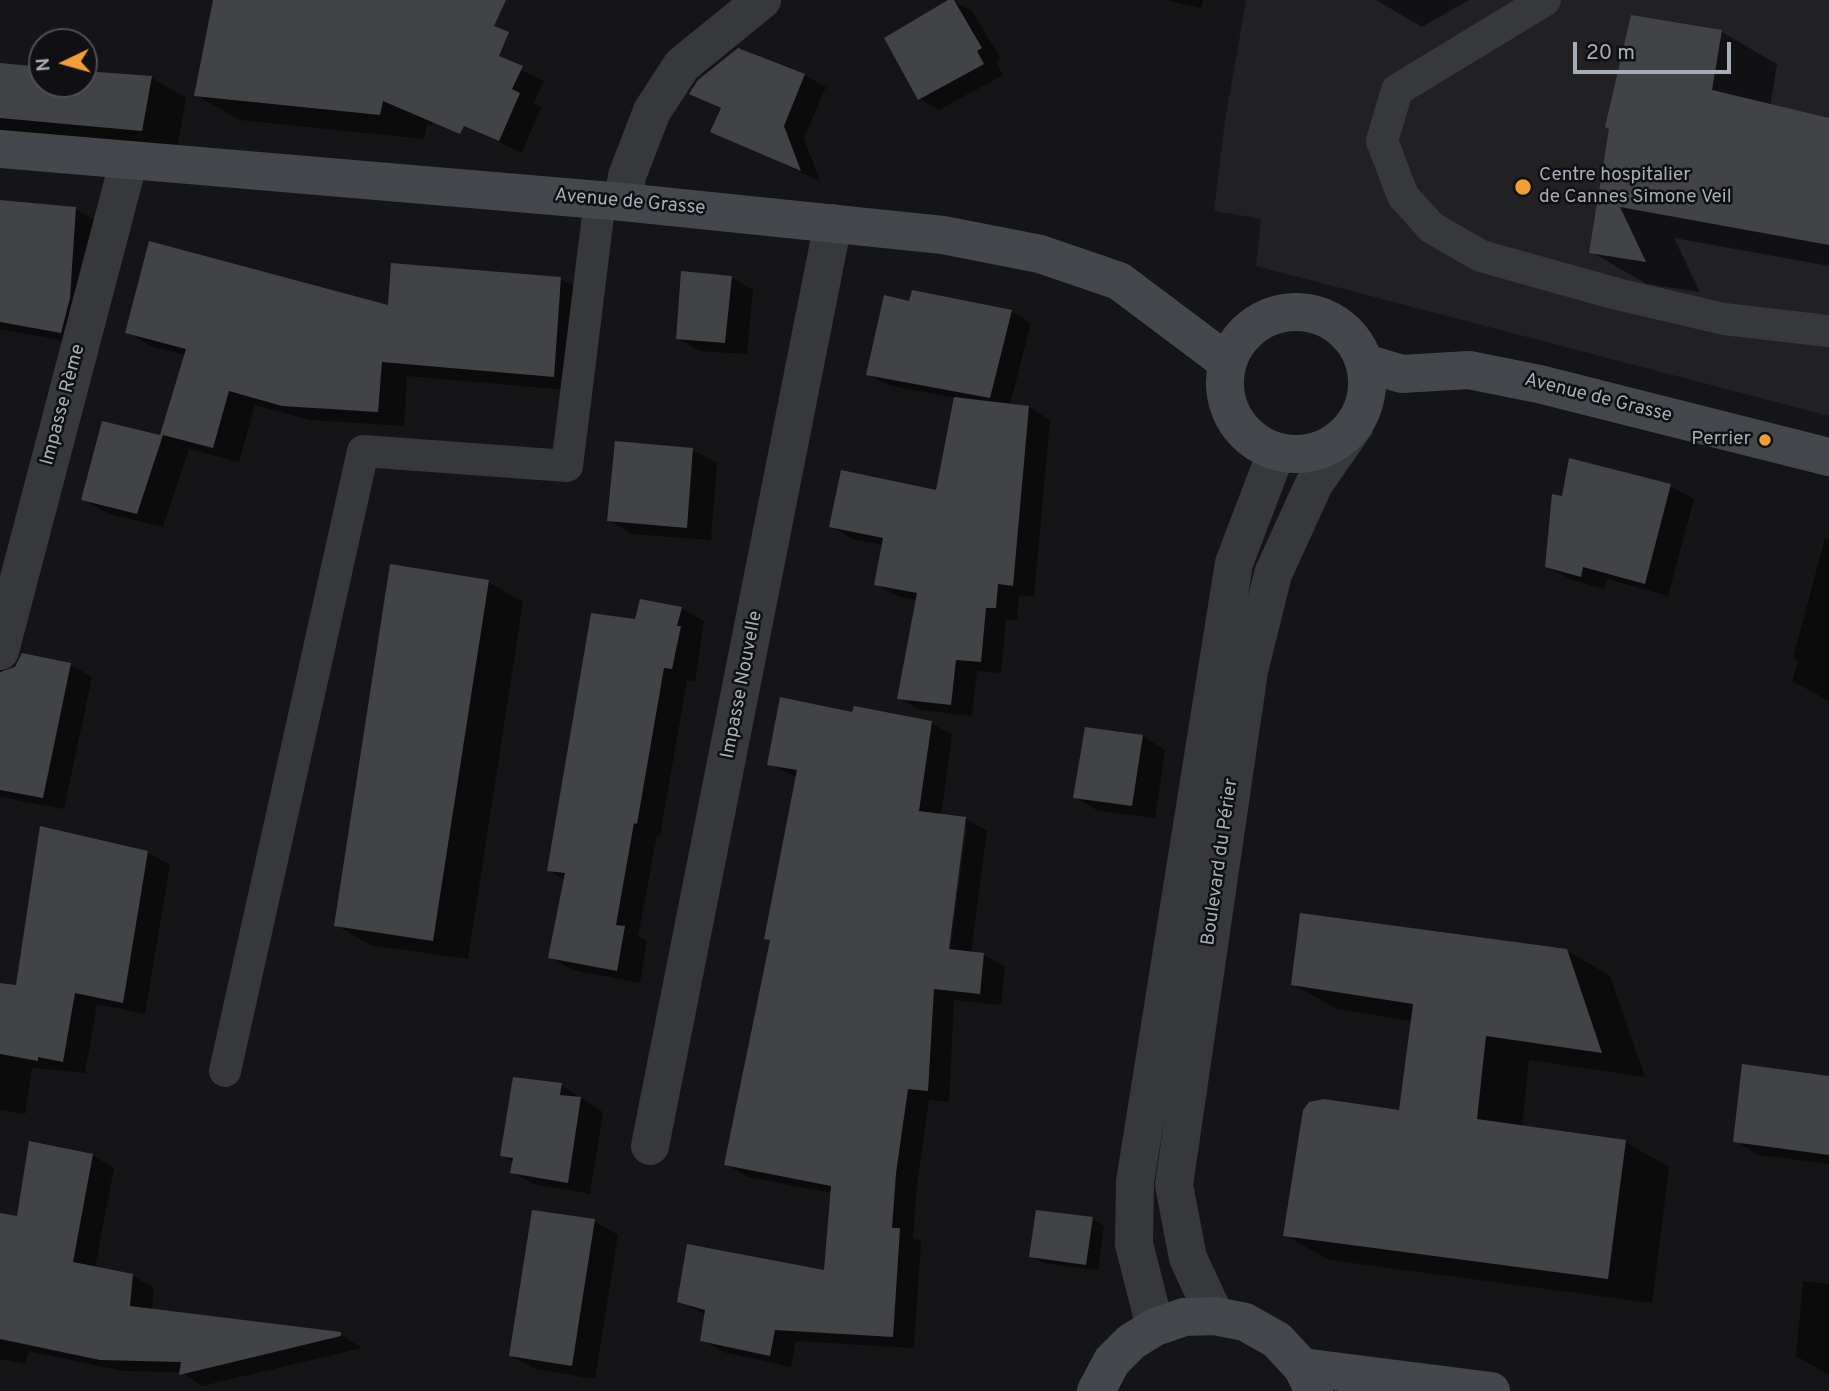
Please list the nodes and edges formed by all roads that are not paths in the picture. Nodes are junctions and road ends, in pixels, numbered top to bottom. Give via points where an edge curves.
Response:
1 (762, 0) edge
2 (1545, 0) edge
3 (0, 149) edge
4 (129, 160) junction
5 (611, 201) junction
6 (833, 223) junction
7 (1829, 331) edge
8 (1227, 362) junction
9 (1365, 363) junction
10 (1355, 425) junction
11 (1276, 453) junction
12 (1829, 457) edge
13 (0, 651) edge
14 (225, 1071) dead end
15 (650, 1146) dead end
16 (1215, 1316) junction
17 (1155, 1327) junction
18 (1308, 1379) edge
19 (1092, 1389) edge
20 (1491, 1391) edge

1 - 5 street via 682,65 652,111 627,176
2 - 7 lane via 1397,90 1382,141 1402,196 1432,228 1481,256 1724,319
3 - 4 street, Avenue de Grasse
4 - 5 street, Avenue de Grasse
4 - 13 street, Impasse Rème
5 - 6 street, Avenue de Grasse
5 - 14 lane via 567,466 363,451
6 - 8 street, Avenue de Grasse via 943,235 1089,269 1119,281
6 - 15 street, Impasse Nouvelle
8 - 9 street via 1237,340 1254,325 1274,315 1297,312 1319,315 1339,326 1355,342
8 - 11 street via 1224,386 1240,429
9 - 10 street via 1365,405
9 - 12 street, Avenue de Grasse via 1402,374 1469,370 1539,384
10 - 11 street via 1321,450 1300,455
10 - 16 street, Boulevard du Périer via 1314,484 1273,574 1249,671 1174,1185 1188,1258
11 - 17 street, Boulevard du Périer via 1234,564 1135,1182 1134,1244
16 - 17 street via 1184,1317
16 - 18 street via 1245,1322 1277,1340
17 - 19 street via 1131,1342
18 - 20 street

